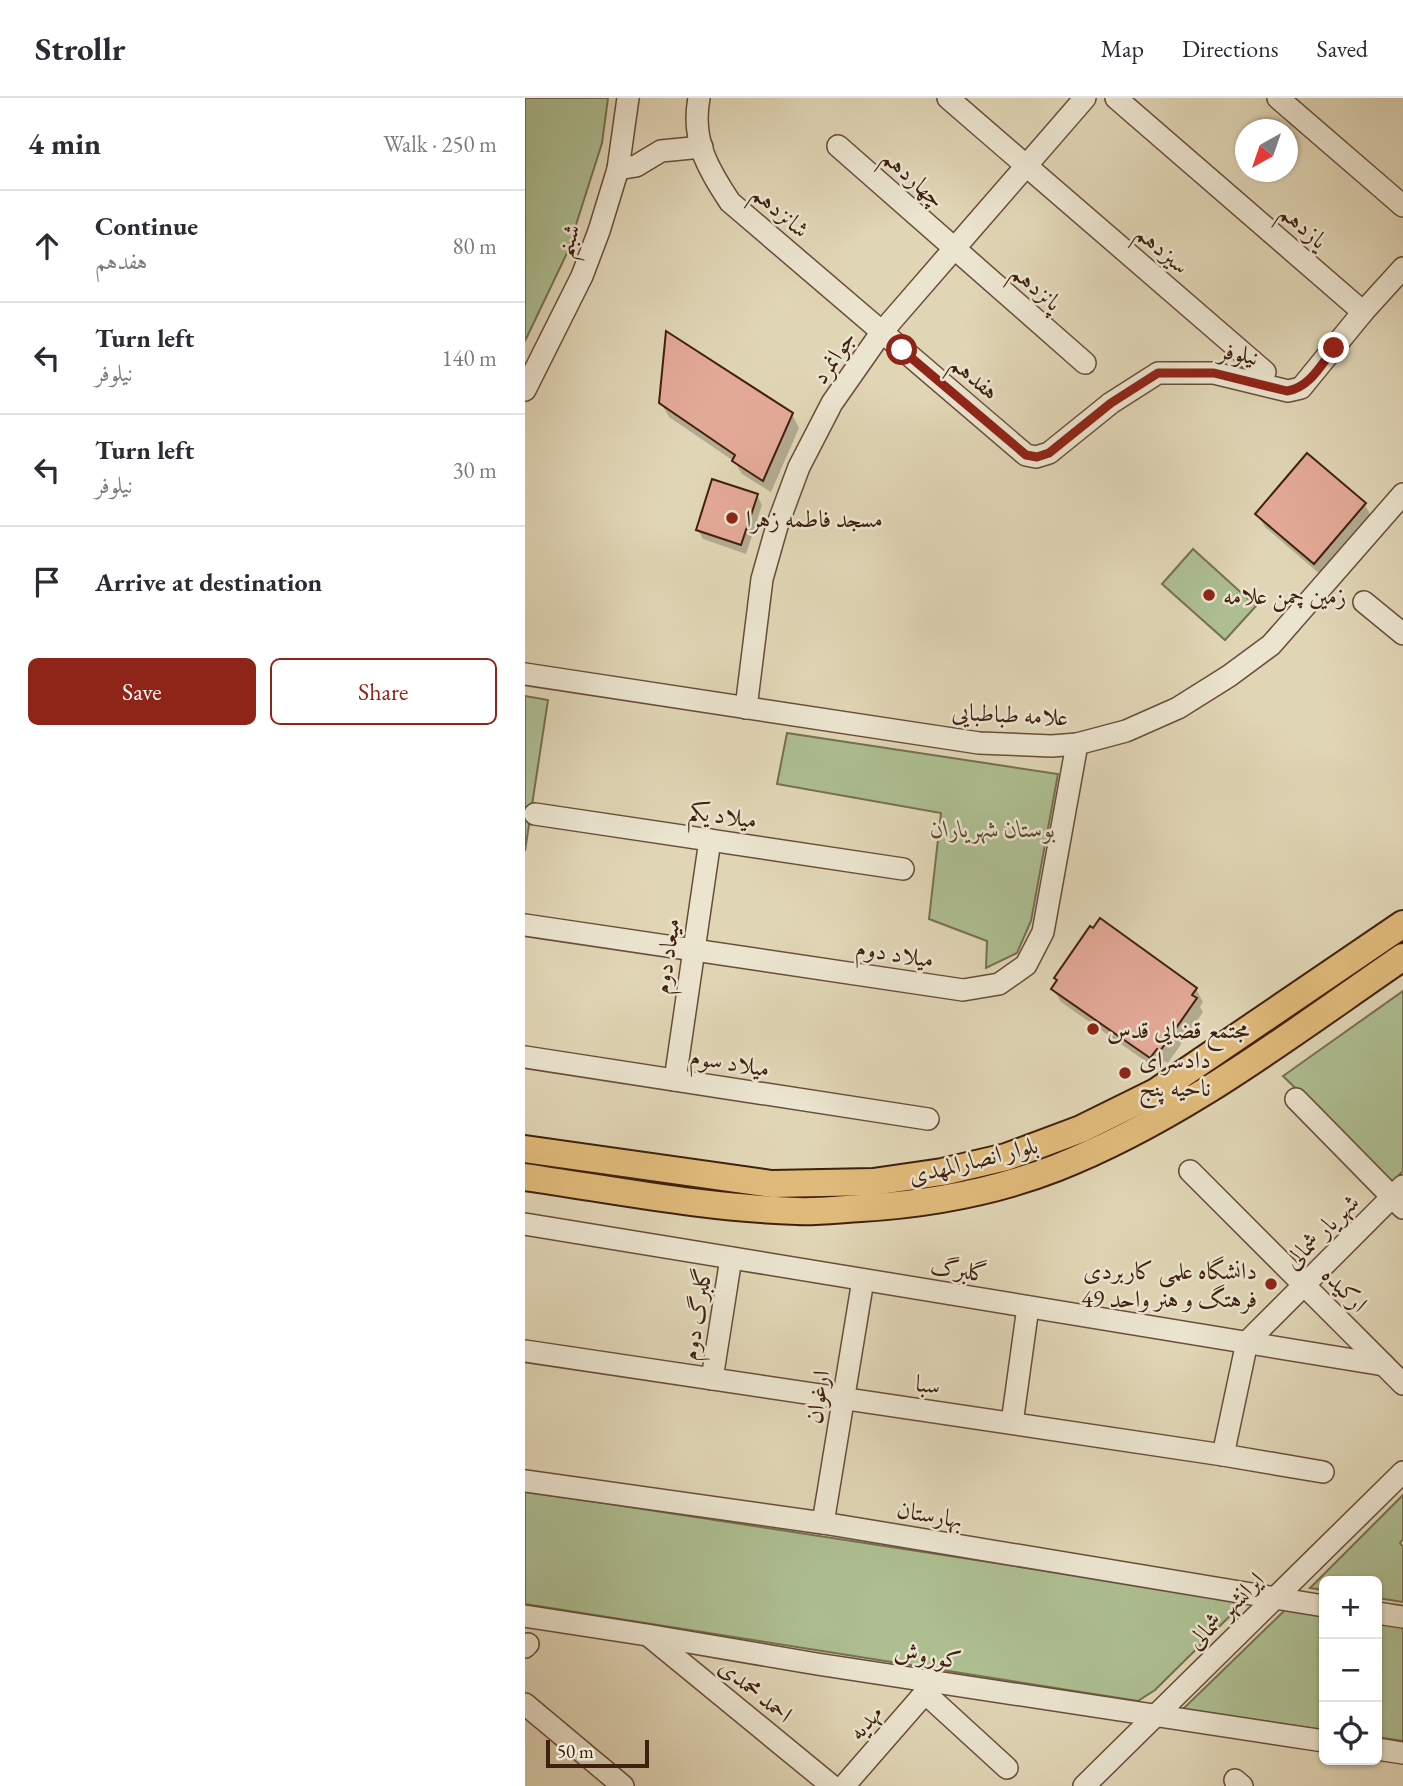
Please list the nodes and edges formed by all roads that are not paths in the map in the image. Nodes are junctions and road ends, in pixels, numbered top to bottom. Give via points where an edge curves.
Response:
1 (628, 98) edge
2 (699, 98) edge
3 (948, 98) edge
4 (1085, 98) edge
5 (1116, 98) edge
6 (1278, 98) edge
7 (838, 146) dead end
8 (702, 147) junction
9 (1026, 166) junction
10 (618, 169) junction
11 (1403, 205) edge
12 (955, 250) junction
13 (1403, 268) edge
14 (1363, 312) junction
15 (881, 333) junction
16 (1085, 363) dead end
17 (1265, 372) dead end
18 (525, 390) edge
19 (1037, 457) joint
20 (1403, 494) edge
21 (1364, 602) dead end
22 (1403, 634) edge
23 (525, 674) edge
24 (746, 708) junction
25 (1077, 744) junction
26 (535, 814) dead end
27 (710, 840) junction
28 (903, 869) dead end
29 (1403, 924) edge
30 (525, 925) edge
31 (694, 950) junction
32 (1403, 957) edge
33 (525, 1057) edge
34 (675, 1080) junction
35 (1296, 1099) dead end
36 (928, 1119) dead end
37 (525, 1149) edge
38 (1190, 1171) dead end
39 (525, 1177) edge
40 (1399, 1197) edge
41 (525, 1224) edge
42 (731, 1258) junction
43 (863, 1280) junction
44 (1304, 1285) junction
45 (1028, 1307) junction
46 (1247, 1342) junction
47 (525, 1351) edge
48 (1384, 1365) junction
49 (712, 1379) junction
50 (1403, 1384) edge
51 (843, 1398) junction
52 (1012, 1423) junction
53 (1223, 1455) junction
54 (1323, 1472) dead end
55 (1403, 1472) edge
56 (525, 1481) edge
57 (823, 1523) junction
58 (1274, 1599) junction
59 (1319, 1605) edge
60 (1382, 1614) edge
61 (525, 1616) edge
62 (1403, 1617) edge
63 (647, 1634) junction
64 (525, 1704) edge
65 (1156, 1716) junction
66 (1319, 1740) edge
67 (1382, 1750) edge
68 (1403, 1754) edge
69 (1007, 1768) dead end
70 (623, 1786) edge
71 (832, 1786) edge
72 (844, 1786) edge
73 (1084, 1786) edge

1 - 10 street, شبنم
2 - 8 street, شانزدهم via 697,129
3 - 9 street, سیزدهم
4 - 9 street, جوانمرد
5 - 14 street, یازدهم
6 - 11 street
7 - 12 street, چهاردهم
8 - 10 street via 661,151 636,166
8 - 15 street, شانزدهم via 708,169 730,202
9 - 12 street, جوانمرد
9 - 17 street, سیزدهم
10 - 18 street, شبنم via 582,276
12 - 15 street, جوانمرد
12 - 16 street, پانزدهم
13 - 14 street, نیلوفر
14 - 19 street, نیلوفر via 1301,388 1287,391 1214,373 1158,373 1111,403 1049,453
15 - 19 street, هفدهم via 1026,455
15 - 24 street, جوانمرد via 832,403 799,467 777,526 762,579
20 - 25 street, علامه طباطبایی via 1271,645 1178,708 1126,731
21 - 22 street
23 - 24 street, علامه طباطبایی
24 - 25 street, علامه طباطبایی via 979,743
25 - 31 street, میلاد دوم via 1043,932 1026,965 999,984 963,990
26 - 27 street, میلاد یکم
27 - 28 street, میلاد یکم
27 - 31 street, میعاد دوم
29 - 37 main road, بلوار انصارالمهدی via 1156,1091 1081,1129 995,1160 873,1182 772,1184
30 - 31 street, میلاد دوم
31 - 34 street, میعاد دوم
32 - 39 main road, بلوار انصارالمهدی via 1168,1114 1113,1143 1012,1182 931,1202 800,1211 739,1208
33 - 34 street, میلاد سوم
34 - 36 street, میلاد سوم
35 - 40 street
38 - 44 street, ارکیده
40 - 44 street, شهریار شمالی
41 - 42 street, گلبرگ
42 - 43 street, گلبرگ
42 - 49 street, گلبرگ دوم
43 - 45 street, گلبرگ
43 - 51 street, ارغوان
44 - 46 street, شهریار شمالی
44 - 48 street, ارکیده
45 - 46 street, گلبرگ
45 - 52 street
46 - 48 street, گلبرگ
46 - 53 street
47 - 49 street, سبا
48 - 50 street, ارکیده
49 - 51 street, سبا
51 - 52 street, سبا
51 - 57 street, ارغوان
52 - 53 street, سبا
53 - 54 street, سبا
55 - 58 street, ایرانشهر شمالی
56 - 57 street, بهارستان
57 - 58 street, بهارستان
58 - 59 street, بهارستان
58 - 65 street, ایرانشهر شمالی
60 - 62 street
61 - 63 street, کوروش
63 - 65 street, کوروش
63 - 71 street, احمد محمدی
64 - 70 street
65 - 66 street, کوروش
65 - 73 street, ایرانشهر شمالی
67 - 68 street
69 - 72 street, مهدیه via 925,1693

